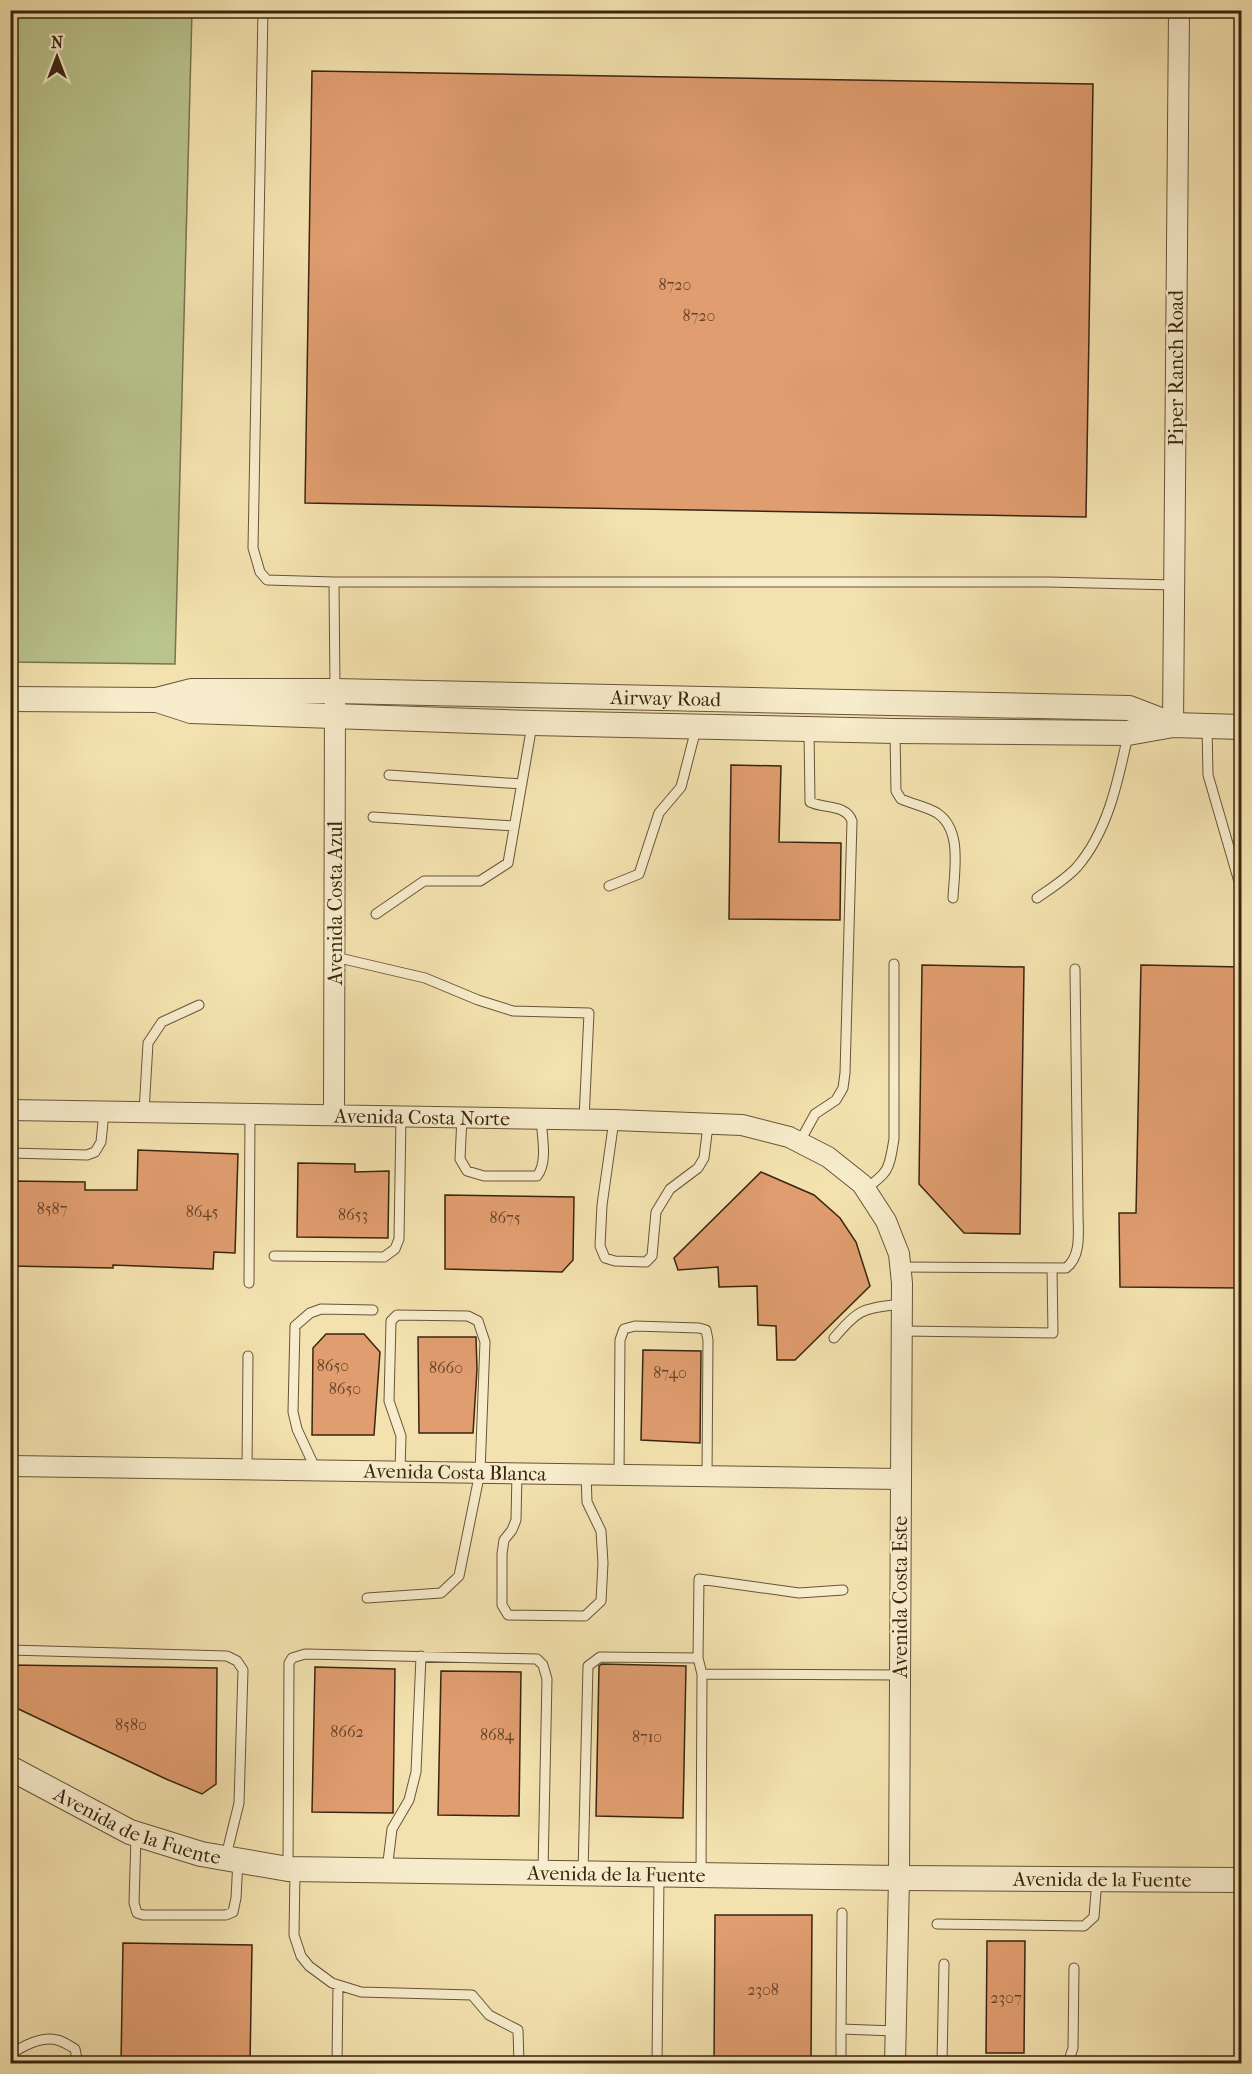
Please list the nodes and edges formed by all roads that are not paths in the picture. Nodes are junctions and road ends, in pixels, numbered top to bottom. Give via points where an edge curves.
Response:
1 (263, 10) edge
2 (1179, 10) edge
3 (334, 582) junction
4 (1174, 585) junction
5 (1242, 585) edge
6 (1242, 590) edge
7 (334, 691) junction
8 (10, 699) edge
9 (156, 700) junction
10 (334, 716) junction
11 (532, 723) junction
12 (1173, 725) junction
13 (696, 726) junction
14 (1207, 726) junction
15 (1242, 727) edge
16 (809, 729) junction
17 (896, 731) junction
18 (1128, 733) junction
19 (389, 775) dead end
20 (522, 784) junction
21 (373, 817) dead end
22 (514, 825) junction
23 (609, 886) dead end
24 (1242, 892) edge
25 (953, 898) dead end
26 (1037, 898) dead end
27 (376, 914) dead end
28 (335, 957) junction
29 (894, 964) dead end
30 (1075, 969) dead end
31 (199, 1005) dead end
32 (10, 1110) edge
33 (104, 1112) junction
34 (144, 1113) junction
35 (250, 1114) junction
36 (334, 1115) junction
37 (401, 1116) junction
38 (462, 1117) junction
39 (541, 1119) junction
40 (584, 1119) junction
41 (614, 1120) junction
42 (708, 1125) junction
43 (799, 1143) junction
44 (10, 1153) edge
45 (828, 1158) joint
46 (865, 1189) junction
47 (274, 1256) dead end
48 (900, 1267) junction
49 (1052, 1268) junction
50 (249, 1282) dead end
51 (902, 1304) junction
52 (373, 1310) dead end
53 (902, 1331) junction
54 (834, 1338) dead end
55 (248, 1356) dead end
56 (10, 1466) edge
57 (247, 1469) junction
58 (316, 1470) junction
59 (400, 1471) junction
60 (480, 1473) junction
61 (517, 1473) junction
62 (586, 1474) junction
63 (619, 1474) junction
64 (707, 1476) junction
65 (900, 1479) junction
66 (843, 1590) dead end
67 (367, 1598) dead end
68 (10, 1650) edge
69 (421, 1656) junction
70 (698, 1658) junction
71 (702, 1674) junction
72 (899, 1675) junction
73 (10, 1768) edge
74 (136, 1834) junction
75 (232, 1859) junction
76 (291, 1869) junction
77 (387, 1870) junction
78 (543, 1872) junction
79 (583, 1873) junction
80 (659, 1874) junction
81 (701, 1875) junction
82 (899, 1878) junction
83 (1097, 1879) junction
84 (1242, 1880) edge
85 (842, 1913) dead end
86 (937, 1924) dead end
87 (944, 1964) dead end
88 (1074, 1968) dead end
89 (338, 1986) junction
90 (841, 2029) junction
91 (896, 2031) junction
92 (10, 2055) edge
93 (895, 2063) edge
94 (942, 2063) edge
95 (78, 2064) edge
96 (338, 2064) edge
97 (519, 2064) edge
98 (657, 2064) edge
99 (841, 2064) edge
100 (966, 2064) edge
101 (1062, 2064) edge

1 - 3 lane via 253,548 260,572 267,580
2 - 4 street, Piper Ranch Road
3 - 4 lane
3 - 7 lane
4 - 12 street, Piper Ranch Road
5 - 6 lane
7 - 9 street, Airway Road via 191,691
7 - 10 street, Avenida Costa Azul
7 - 12 street, Airway Road via 1129,708
8 - 9 street, Airway Road
9 - 10 street, Airway Road via 191,711
10 - 11 street, Airway Road
10 - 28 street, Avenida Costa Azul
11 - 13 street, Airway Road
11 - 20 lane
12 - 14 street, Airway Road
12 - 18 street, Airway Road
13 - 16 street, Airway Road
13 - 23 lane via 681,787 659,813 639,874
14 - 15 street, Airway Road
14 - 24 lane via 1208,774
16 - 17 street, Airway Road
16 - 43 lane via 810,802 844,810 852,821 843,1088 836,1100 815,1114
17 - 18 street, Airway Road
17 - 25 lane via 896,791 901,800 936,813 949,825 955,849
18 - 26 lane via 1120,775 1101,832 1076,868
19 - 20 lane
20 - 22 lane
21 - 22 lane
22 - 27 lane via 508,863 480,881 424,881
28 - 36 street, Avenida Costa Azul
28 - 40 lane via 425,978 513,1011 589,1013
29 - 46 lane via 894,1139 890,1164 883,1177
30 - 49 lane via 1077,1252 1066,1268
31 - 34 lane via 162,1022 148,1043
32 - 33 street, Avenida Costa Norte
33 - 34 street, Avenida Costa Norte
33 - 44 lane via 95,1152
34 - 35 street, Avenida Costa Norte
35 - 36 street, Avenida Costa Norte
35 - 50 lane
36 - 37 street, Avenida Costa Norte
37 - 38 street, Avenida Costa Norte
37 - 47 lane via 399,1239 395,1249 384,1257
38 - 39 street, Avenida Costa Norte
38 - 39 lane via 460,1159 467,1171 484,1176 537,1176 543,1161
39 - 40 street, Avenida Costa Norte
40 - 41 street, Avenida Costa Norte
41 - 42 street, Avenida Costa Norte
41 - 42 lane via 600,1246 605,1258 615,1261 646,1262 652,1256 656,1212 670,1189 698,1168 704,1158
42 - 43 street, Avenida Costa Norte via 742,1125
43 - 45 street, Avenida Costa Norte
45 - 46 street, Avenida Costa Este
46 - 48 street, Avenida Costa Este via 886,1221
48 - 49 lane
48 - 51 street, Avenida Costa Este
49 - 53 lane via 1053,1333
51 - 53 street, Avenida Costa Este
51 - 54 lane via 866,1308
52 - 58 lane via 321,1309 295,1326 293,1412
53 - 65 street, Avenida Costa Este
55 - 57 lane
56 - 57 street, Avenida Costa Blanca
57 - 58 street, Avenida Costa Blanca
58 - 59 street, Avenida Costa Blanca
59 - 60 street, Avenida Costa Blanca
59 - 60 lane via 401,1436 389,1401 391,1321 397,1315 468,1316 478,1321 485,1342
60 - 61 street, Avenida Costa Blanca
60 - 67 lane via 459,1576 441,1593
61 - 62 street, Avenida Costa Blanca
61 - 62 lane via 516,1520 504,1540 502,1554 502,1605 508,1615 585,1616 601,1601 601,1531 587,1502
62 - 63 street, Avenida Costa Blanca
63 - 64 street, Avenida Costa Blanca
63 - 64 lane via 620,1340 624,1329 635,1326 706,1330
64 - 65 street, Avenida Costa Blanca
65 - 72 street, Avenida Costa Este
66 - 70 lane via 799,1593 699,1579
68 - 75 lane via 227,1656 237,1660 243,1670 239,1803
69 - 76 lane via 305,1654 292,1658
69 - 77 lane via 417,1772 409,1800 392,1829
69 - 78 lane via 537,1659 543,1665 547,1679
70 - 71 lane
70 - 79 lane via 600,1657 588,1666
71 - 72 lane
71 - 81 lane
72 - 82 street, Avenida Costa Este
73 - 74 street, Avenida de la Fuente
74 - 75 street, Avenida de la Fuente
74 - 75 lane via 134,1903 137,1913 142,1915 233,1912 236,1898
75 - 76 street, Avenida de la Fuente
76 - 77 street, Avenida de la Fuente
76 - 89 lane via 294,1935 301,1956
77 - 78 street, Avenida de la Fuente
78 - 79 street, Avenida de la Fuente
79 - 80 street, Avenida de la Fuente
80 - 81 street, Avenida de la Fuente
80 - 98 lane
81 - 82 street, Avenida de la Fuente
82 - 83 street, Avenida de la Fuente
82 - 91 street, Avenida Costa Este
83 - 84 street, Avenida de la Fuente
83 - 86 lane via 1094,1917 1084,1926
85 - 90 lane
87 - 94 lane
88 - 101 lane via 1073,2048 1069,2060
89 - 96 lane
89 - 97 lane via 361,1992 472,1995 489,2015 518,2030
90 - 91 lane
90 - 99 lane
91 - 93 street, Avenida Costa Este
92 - 95 lane via 46,2039 58,2040 75,2049
93 - 94 lane
94 - 100 lane

